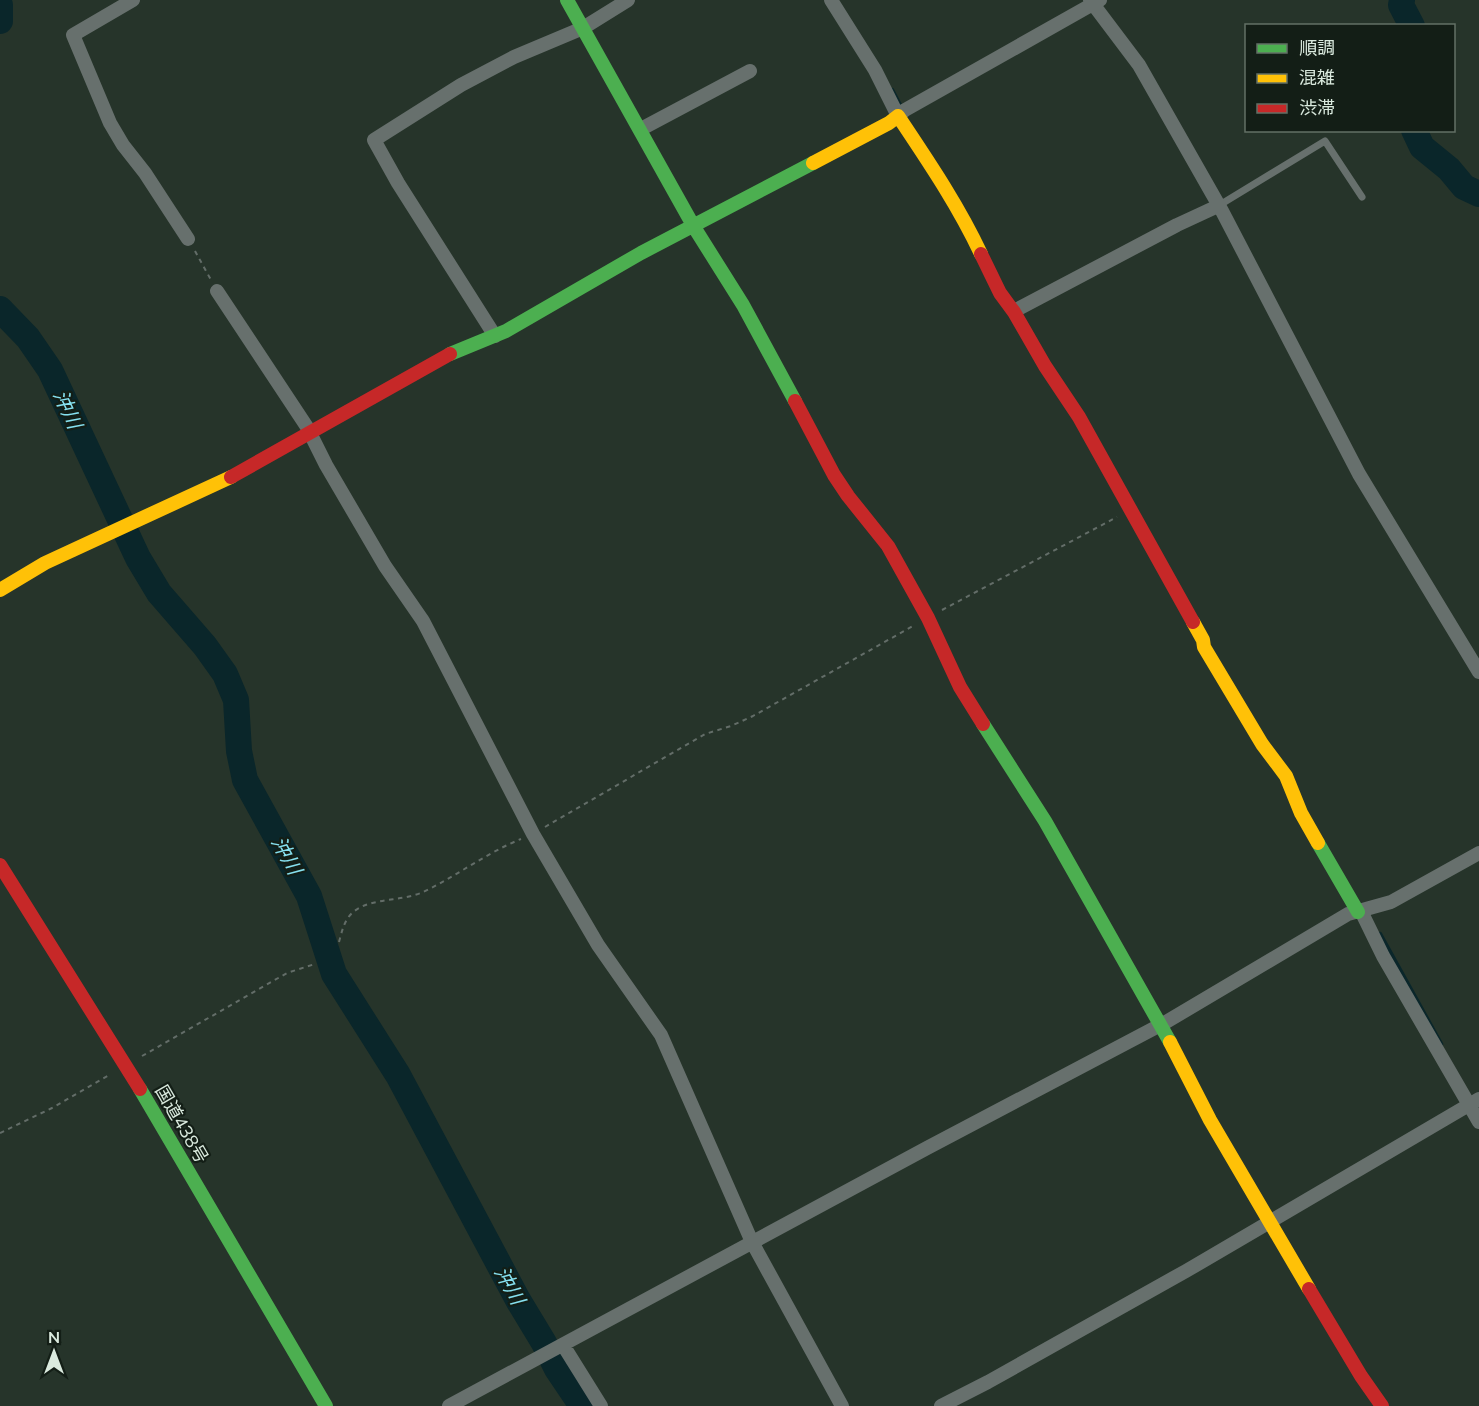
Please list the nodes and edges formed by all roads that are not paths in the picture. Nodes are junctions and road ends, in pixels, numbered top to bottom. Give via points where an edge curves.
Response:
1 (133, 0) edge
2 (567, 0) edge
3 (628, 0) edge
4 (831, 0) edge
5 (1094, 1) edge
6 (583, 28) junction
7 (750, 70) dead end
8 (707, 94) junction
9 (715, 106) dead end
10 (902, 112) junction
11 (641, 129) junction
12 (1362, 197) dead end
13 (1218, 206) junction
14 (694, 227) junction
15 (188, 239) road end
16 (217, 291) road end
17 (1016, 310) junction
18 (495, 336) junction
19 (309, 432) junction
20 (0, 590) edge
21 (1479, 672) edge
22 (1479, 853) edge
23 (0, 865) edge
24 (4, 880) edge
25 (1360, 912) junction
26 (1160, 1024) junction
27 (1474, 1101) edge
28 (1479, 1122) edge
29 (1269, 1220) junction
30 (752, 1242) junction
31 (560, 1347) junction
32 (326, 1406) edge
33 (449, 1406) edge
34 (601, 1406) edge
35 (842, 1406) edge
36 (941, 1406) edge
37 (1382, 1406) edge

1 - 15 street via 73,35 110,123
2 - 6 main road
3 - 6 street
4 - 10 street
5 - 10 street
5 - 13 street via 1139,65
6 - 11 main road
6 - 18 street via 472,79 374,140
7 - 8 street
8 - 9 street
8 - 11 street
10 - 14 main road via 889,123
10 - 17 main road via 968,226 1000,293
11 - 14 main road
12 - 13 lane via 1325,141
13 - 17 street
13 - 21 street via 1359,474
14 - 18 main road
14 - 26 main road via 743,305 834,475 888,546 960,687 1046,821
16 - 19 street
17 - 25 main road via 1204,647 1262,744 1272,754 1298,800 1301,813
18 - 19 main road via 461,348
19 - 20 main road via 234,475 45,562
19 - 30 street via 385,566 423,621 533,834 598,945 661,1035
22 - 25 street via 1391,902
23 - 24 main road, 国道438号
24 - 32 main road, 国道438号 via 126,1065
25 - 26 street via 1348,914
25 - 27 street via 1383,956
26 - 29 main road
26 - 30 street
27 - 28 street
27 - 29 street
29 - 36 street via 1186,1271
29 - 37 main road
30 - 31 street
30 - 35 street
31 - 33 street
31 - 34 street

